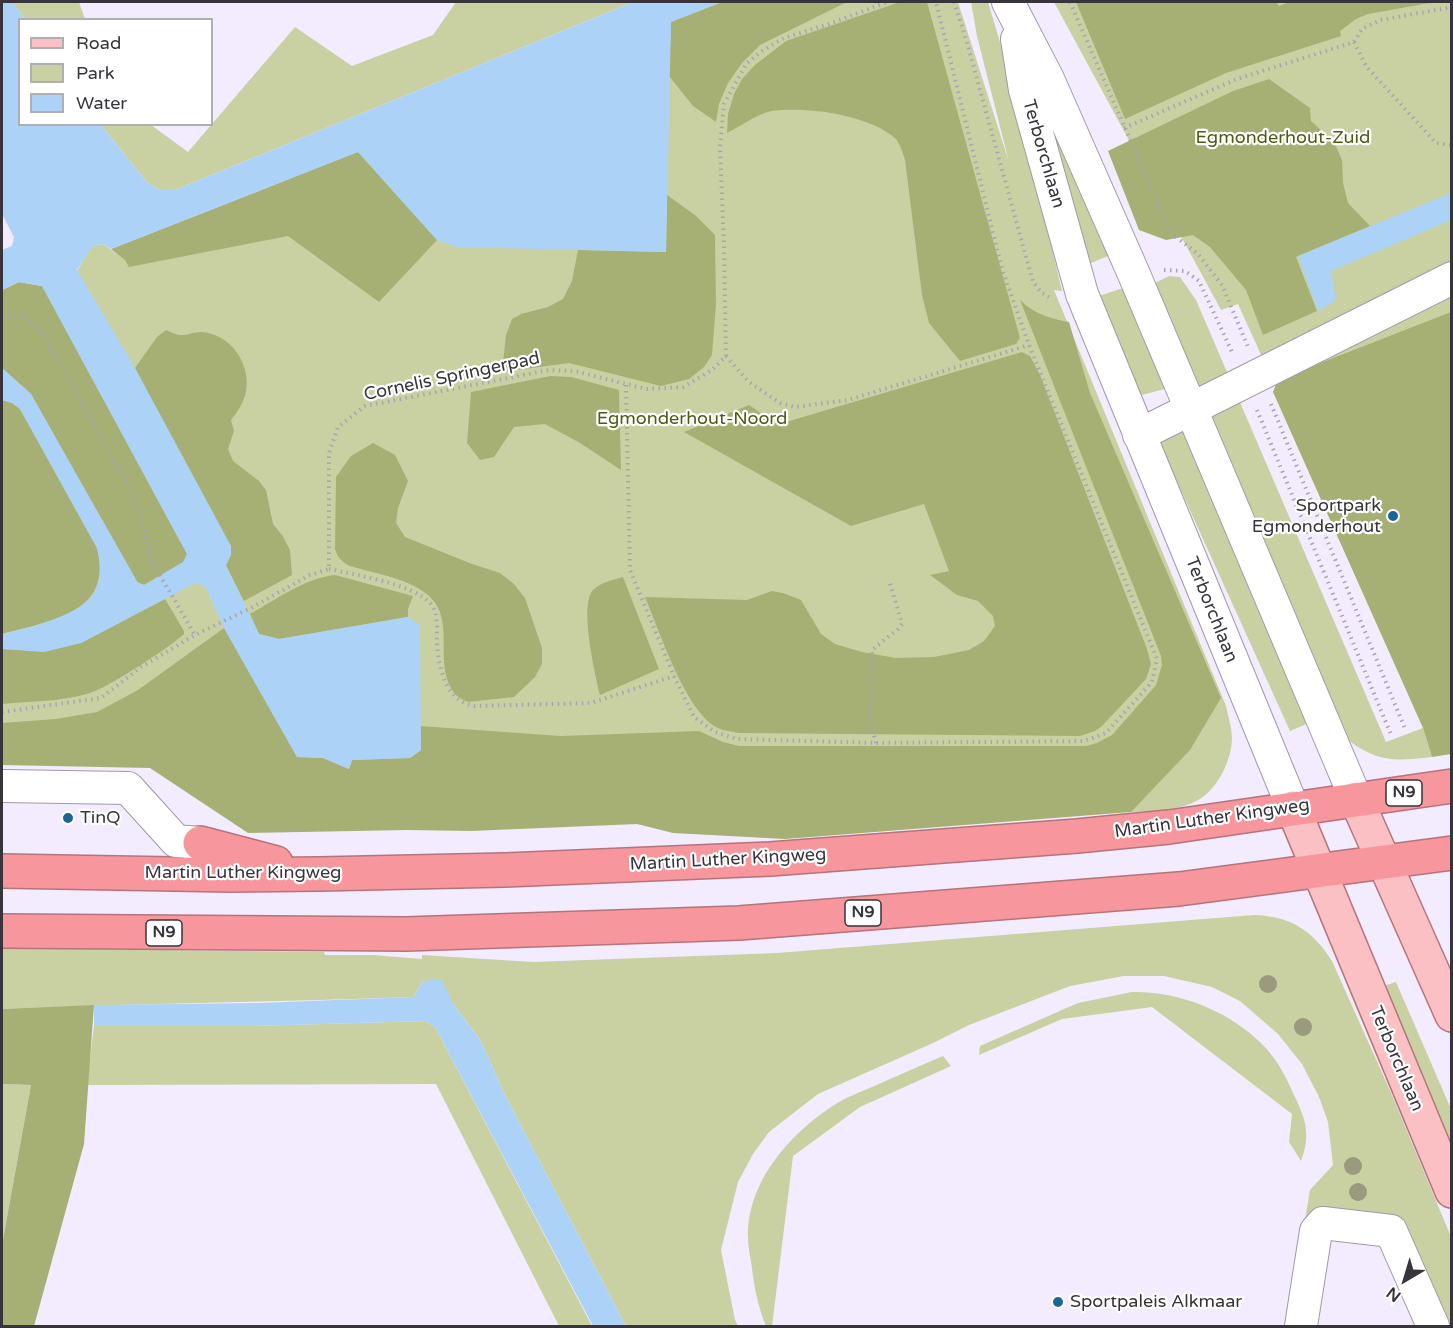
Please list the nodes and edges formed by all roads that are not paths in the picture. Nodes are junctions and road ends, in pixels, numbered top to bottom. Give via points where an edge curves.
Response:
1 (1010, 8) edge
2 (1452, 278) edge
3 (1191, 410) junction
4 (1139, 435) junction
5 (2, 786) edge
6 (1452, 786) edge
7 (1356, 799) junction
8 (1293, 808) junction
9 (200, 843) joint
10 (1452, 854) edge
11 (1383, 863) junction
12 (2, 871) edge
13 (1318, 871) junction
14 (319, 874) junction
15 (2, 931) edge
16 (1452, 1016) edge
17 (1452, 1191) edge
18 (1301, 1326) edge
19 (1433, 1326) edge

1 - 3 street, Terborchlaan via 1048,79
1 - 4 street, Terborchlaan via 1025,90 1082,294
2 - 3 street
3 - 4 street
3 - 7 street, Terborchlaan
4 - 8 street, Terborchlaan
5 - 9 street, N9 via 128,788 176,841
6 - 7 highway, Martin Luther Kingweg / N9
7 - 8 highway, Martin Luther Kingweg / N9
7 - 11 main road, Terborchlaan
8 - 13 main road, Terborchlaan
8 - 14 highway, Martin Luther Kingweg / N9 via 1089,835 770,859
9 - 14 highway, N9
10 - 11 highway, N9
11 - 13 highway, N9
11 - 16 main road, Terborchlaan
12 - 14 highway, Martin Luther Kingweg / N9
13 - 15 highway, N9 via 1179,889 727,923 394,934
13 - 17 main road, Terborchlaan
18 - 19 street via 1316,1231 1323,1224 1391,1231

